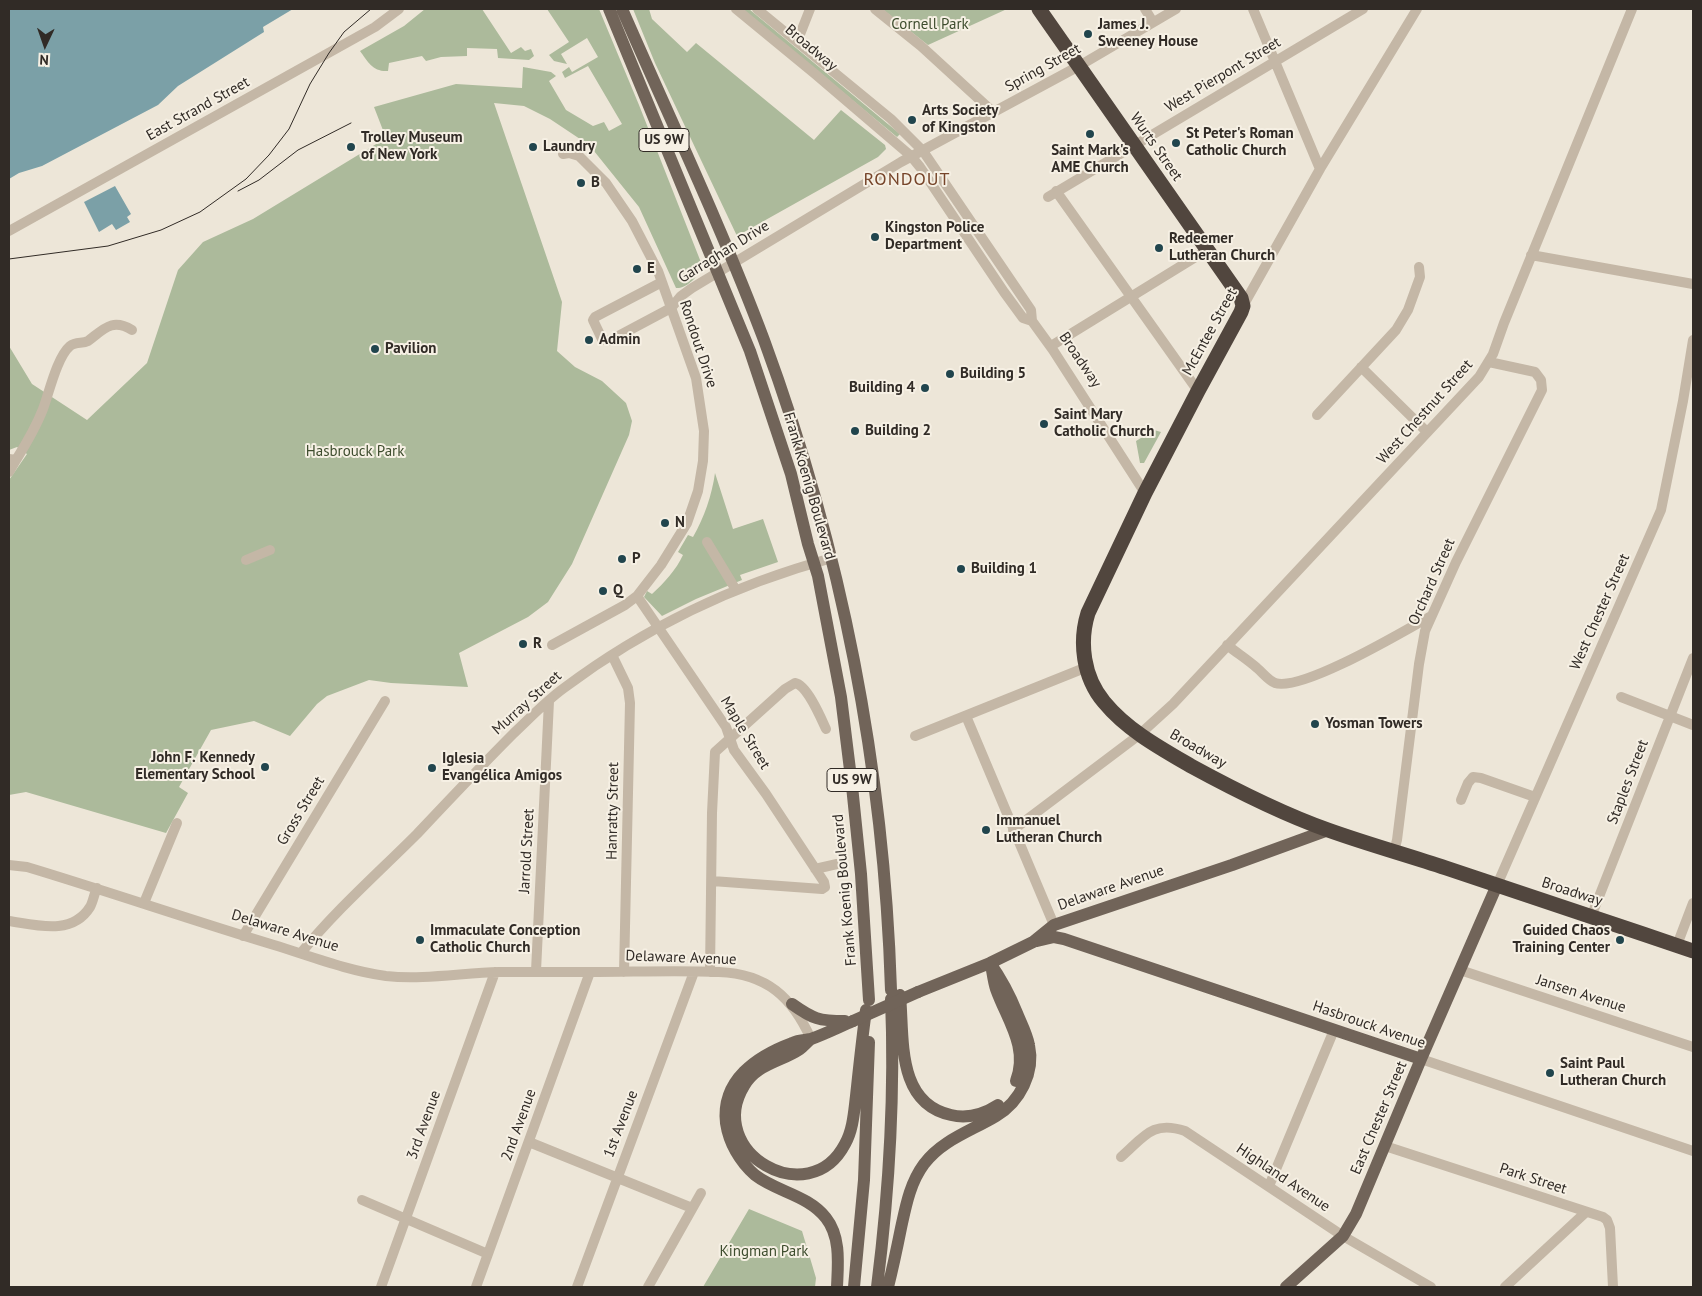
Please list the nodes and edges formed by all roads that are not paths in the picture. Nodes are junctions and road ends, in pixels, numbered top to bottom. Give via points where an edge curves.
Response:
1 (399, 9) edge
2 (609, 9) edge
3 (622, 9) edge
4 (736, 9) edge
5 (757, 9) edge
6 (810, 9) edge
7 (875, 9) edge
8 (1039, 9) edge
9 (1145, 9) edge
10 (1176, 9) edge
11 (1253, 9) edge
12 (1363, 9) edge
13 (1417, 9) edge
14 (1632, 9) edge
15 (1153, 22) junction
16 (797, 42) junction
17 (1274, 62) junction
18 (1079, 66) junction
19 (993, 112) junction
20 (1134, 145) junction
21 (923, 151) junction
22 (563, 154) dead end
23 (911, 156) junction
24 (1320, 169) junction
25 (9, 231) edge
26 (1207, 250) junction
27 (1532, 255) junction
28 (733, 262) junction
29 (1419, 267) dead end
30 (718, 272) junction
31 (662, 282) junction
32 (1693, 284) edge
33 (1132, 297) junction
34 (1243, 306) junction
35 (671, 308) junction
36 (1032, 322) junction
37 (132, 330) dead end
38 (1693, 340) edge
39 (1051, 346) junction
40 (1489, 362) junction
41 (1361, 366) junction
42 (1198, 391) junction
43 (1688, 402) edge
44 (1317, 415) dead end
45 (1427, 432) junction
46 (12, 460) edge
47 (9, 472) edge
48 (1145, 493) junction
49 (706, 542) dead end
50 (270, 550) dead end
51 (832, 558) junction
52 (246, 560) dead end
53 (813, 563) junction
54 (736, 590) junction
55 (637, 596) junction
56 (1431, 616) junction
57 (658, 627) junction
58 (552, 645) dead end
59 (1227, 645) junction
60 (612, 654) junction
61 (1693, 658) edge
62 (1087, 667) junction
63 (1622, 697) dead end
64 (385, 701) dead end
65 (549, 702) junction
66 (1670, 715) junction
67 (966, 716) junction
68 (1693, 725) edge
69 (826, 729) dead end
70 (1139, 735) junction
71 (915, 736) dead end
72 (729, 737) junction
73 (1535, 797) junction
74 (1461, 800) dead end
75 (177, 823) dead end
76 (1014, 830) junction
77 (1328, 830) junction
78 (1394, 851) junction
79 (836, 864) dead end
80 (9, 865) edge
81 (815, 869) junction
82 (712, 881) junction
83 (1497, 885) junction
84 (97, 888) junction
85 (144, 903) junction
86 (1693, 903) edge
87 (1591, 917) junction
88 (9, 920) edge
89 (1054, 925) junction
90 (242, 936) junction
91 (1033, 942) junction
92 (1676, 945) junction
93 (1693, 951) edge
94 (301, 954) junction
95 (990, 963) junction
96 (1460, 970) junction
97 (536, 971) junction
98 (495, 972) junction
99 (590, 972) junction
100 (624, 972) junction
101 (694, 972) junction
102 (710, 972) junction
103 (896, 992) junction
104 (868, 1001) junction
105 (792, 1004) junction
106 (853, 1021) junction
107 (1334, 1030) junction
108 (811, 1039) junction
109 (1693, 1047) edge
110 (1421, 1060) junction
111 (529, 1142) junction
112 (1385, 1146) junction
113 (1693, 1152) edge
114 (1121, 1157) dead end
115 (617, 1177) junction
116 (1268, 1186) junction
117 (701, 1192) dead end
118 (362, 1200) dead end
119 (692, 1208) junction
120 (1586, 1212) junction
121 (406, 1218) junction
122 (1343, 1236) junction
123 (488, 1254) junction
124 (381, 1287) edge
125 (476, 1287) edge
126 (577, 1287) edge
127 (648, 1287) edge
128 (837, 1287) edge
129 (854, 1287) edge
130 (877, 1287) edge
131 (888, 1287) edge
132 (1286, 1287) edge
133 (1431, 1287) edge
134 (1505, 1287) edge
135 (1613, 1287) edge

1 - 25 street, East Strand Street via 375,27
2 - 30 main road, Frank Koenig Boulevard / US 9W
3 - 28 main road, Frank Koenig Boulevard / US 9W
4 - 23 street, Broadway
5 - 16 street, Broadway
6 - 16 street
7 - 19 street
8 - 18 highway, Wurts Street
9 - 15 street
10 - 15 street, Spring Street
11 - 17 street
12 - 17 street, West Pierpont Street
13 - 24 street, McEntee Street
14 - 27 street, West Chestnut Street
15 - 18 street, Spring Street
16 - 21 street, Broadway via 891,119
17 - 20 street, West Pierpont Street
17 - 24 street
18 - 19 street, Spring Street
18 - 20 highway, Wurts Street
19 - 21 street, Spring Street
20 - 26 highway, Wurts Street
20 - 33 street, West Pierpont Street via 1052,194
21 - 23 street, Garraghan Drive
21 - 36 street, Broadway via 1031,310
22 - 31 street, Rondout Drive via 579,156 606,183 632,221
23 - 28 street, Garraghan Drive
23 - 36 street, Broadway via 1004,292 1023,318
24 - 34 street, McEntee Street
26 - 33 street
26 - 34 highway, Wurts Street via 1241,298
27 - 32 street
27 - 40 street, West Chestnut Street
28 - 30 street, Garraghan Drive
28 - 51 main road, Frank Koenig Boulevard / US 9W via 794,426
29 - 41 street via 1420,277 1408,310 1396,330
30 - 35 street, Garraghan Drive via 681,296
30 - 53 main road, Frank Koenig Boulevard / US 9W via 779,434
31 - 35 street, Rondout Drive
31 - 35 street, Garraghan Drive via 595,317 594,324 602,339 609,341
33 - 39 street
33 - 42 street
34 - 42 highway, McEntee Street
35 - 55 street, Rondout Drive via 696,378 704,431 703,461 698,491 687,522 661,565
36 - 39 street, Broadway
37 - 46 street via 112,324 88,341 68,347 33,432
38 - 43 street, West Chester Street
39 - 48 street, Broadway
40 - 45 street, West Chestnut Street
40 - 56 street, Orchard Street via 1535,372 1542,380 1542,390
41 - 44 street
41 - 45 street
42 - 48 highway, McEntee Street
43 - 73 street, West Chester Street via 1661,510
45 - 59 street, West Chestnut Street
46 - 47 street
48 - 62 highway, Broadway via 1088,613 1083,644
49 - 54 street
50 - 52 street
51 - 53 street, Murray Street
51 - 103 main road, Frank Koenig Boulevard / US 9W via 867,732
53 - 54 street, Murray Street
53 - 104 main road, Frank Koenig Boulevard / US 9W via 833,652 847,744 862,883
54 - 57 street, Murray Street
55 - 57 street
55 - 58 street, Rondout Drive
56 - 59 street via 1317,675 1285,684 1268,679
56 - 78 street, Orchard Street via 1419,664
57 - 60 street, Murray Street
57 - 72 street, Maple Street via 726,727
59 - 70 street, West Chestnut Street via 1173,704
60 - 65 street, Murray Street via 563,688
60 - 100 street, Hanratty Street via 628,688 630,702
61 - 66 street, Staples Street
62 - 67 street
62 - 70 highway, Broadway via 1103,701
63 - 66 street
64 - 90 street, Gross Street
65 - 94 street, Murray Street via 493,754 323,927
65 - 97 street, Jarrold Street
66 - 68 street
66 - 87 street, Staples Street
67 - 71 street
67 - 76 street
69 - 72 street via 806,691 798,683 785,689
70 - 76 street, West Chestnut Street
70 - 77 highway, Broadway via 1237,792
72 - 81 street, Maple Street via 734,750
72 - 82 street via 714,756
73 - 74 street via 1474,777
73 - 83 street, West Chester Street
75 - 85 street
76 - 89 street
77 - 78 highway, Broadway
77 - 89 main road, Delaware Avenue
78 - 83 highway, Broadway
79 - 81 street
80 - 84 street, Delaware Avenue via 27,867
81 - 82 street, Maple Street via 825,887 822,889
82 - 102 street
83 - 87 highway, Broadway
83 - 96 main road, East Chester Street
84 - 85 street, Delaware Avenue
84 - 88 street via 90,907 79,920 62,927
85 - 90 street, Delaware Avenue
86 - 92 street
87 - 92 highway, Broadway
89 - 91 main road, Delaware Avenue
90 - 94 street, Delaware Avenue
91 - 95 main road, Delaware Avenue
91 - 107 main road, Hasbrouck Avenue via 1054,937 1064,939
92 - 93 highway, Broadway
94 - 98 street, Delaware Avenue via 386,976
95 - 103 main road via 996,988 1020,1045 1021,1060 1011,1091 999,1104 983,1113 963,1117 944,1113 918,1095 907,1071
95 - 106 main road, Delaware Avenue, bridge
95 - 131 main road via 1005,984 1029,1043 1027,1077 1018,1096 1004,1111 942,1146 918,1172 907,1202
96 - 109 street, Jansen Avenue
96 - 110 main road, East Chester Street
97 - 98 street, Delaware Avenue
97 - 99 street, Delaware Avenue
98 - 121 street, 3rd Avenue
99 - 100 street, Delaware Avenue
99 - 111 street, 2nd Avenue
100 - 101 street, Delaware Avenue
101 - 102 street, Delaware Avenue
101 - 115 street, 1st Avenue
102 - 105 street, Delaware Avenue via 759,980
103 - 130 main road, Frank Koenig Boulevard / US 9W via 889,1148
104 - 108 main road via 854,1110 846,1144 835,1158 819,1169 800,1174 782,1173 757,1161 745,1146 737,1129 735,1111 744,1086 756,1072 797,1051
104 - 129 main road, Frank Koenig Boulevard / US 9W via 866,1155
105 - 106 main road via 810,1017
105 - 108 street, Delaware Avenue
106 - 108 main road, Delaware Avenue
107 - 110 main road, Hasbrouck Avenue
107 - 116 street
108 - 128 main road via 793,1042 766,1054 742,1072 731,1090 726,1121 735,1151 749,1169 767,1182 810,1203 830,1223 837,1247
110 - 112 main road, East Chester Street
110 - 113 street, Hasbrouck Avenue
111 - 115 street
111 - 123 street, 2nd Avenue
112 - 120 street, Park Street
112 - 122 main road, East Chester Street
114 - 116 street, Highland Avenue via 1152,1130 1174,1127
115 - 119 street
115 - 126 street, 1st Avenue
116 - 122 street, Highland Avenue
117 - 119 street
118 - 121 street
119 - 127 street
120 - 134 street
120 - 135 street, Park Street via 1607,1220 1610,1228
121 - 123 street
121 - 124 street, 3rd Avenue
122 - 132 main road, East Chester Street
122 - 133 street, Highland Avenue
123 - 125 street, 2nd Avenue

